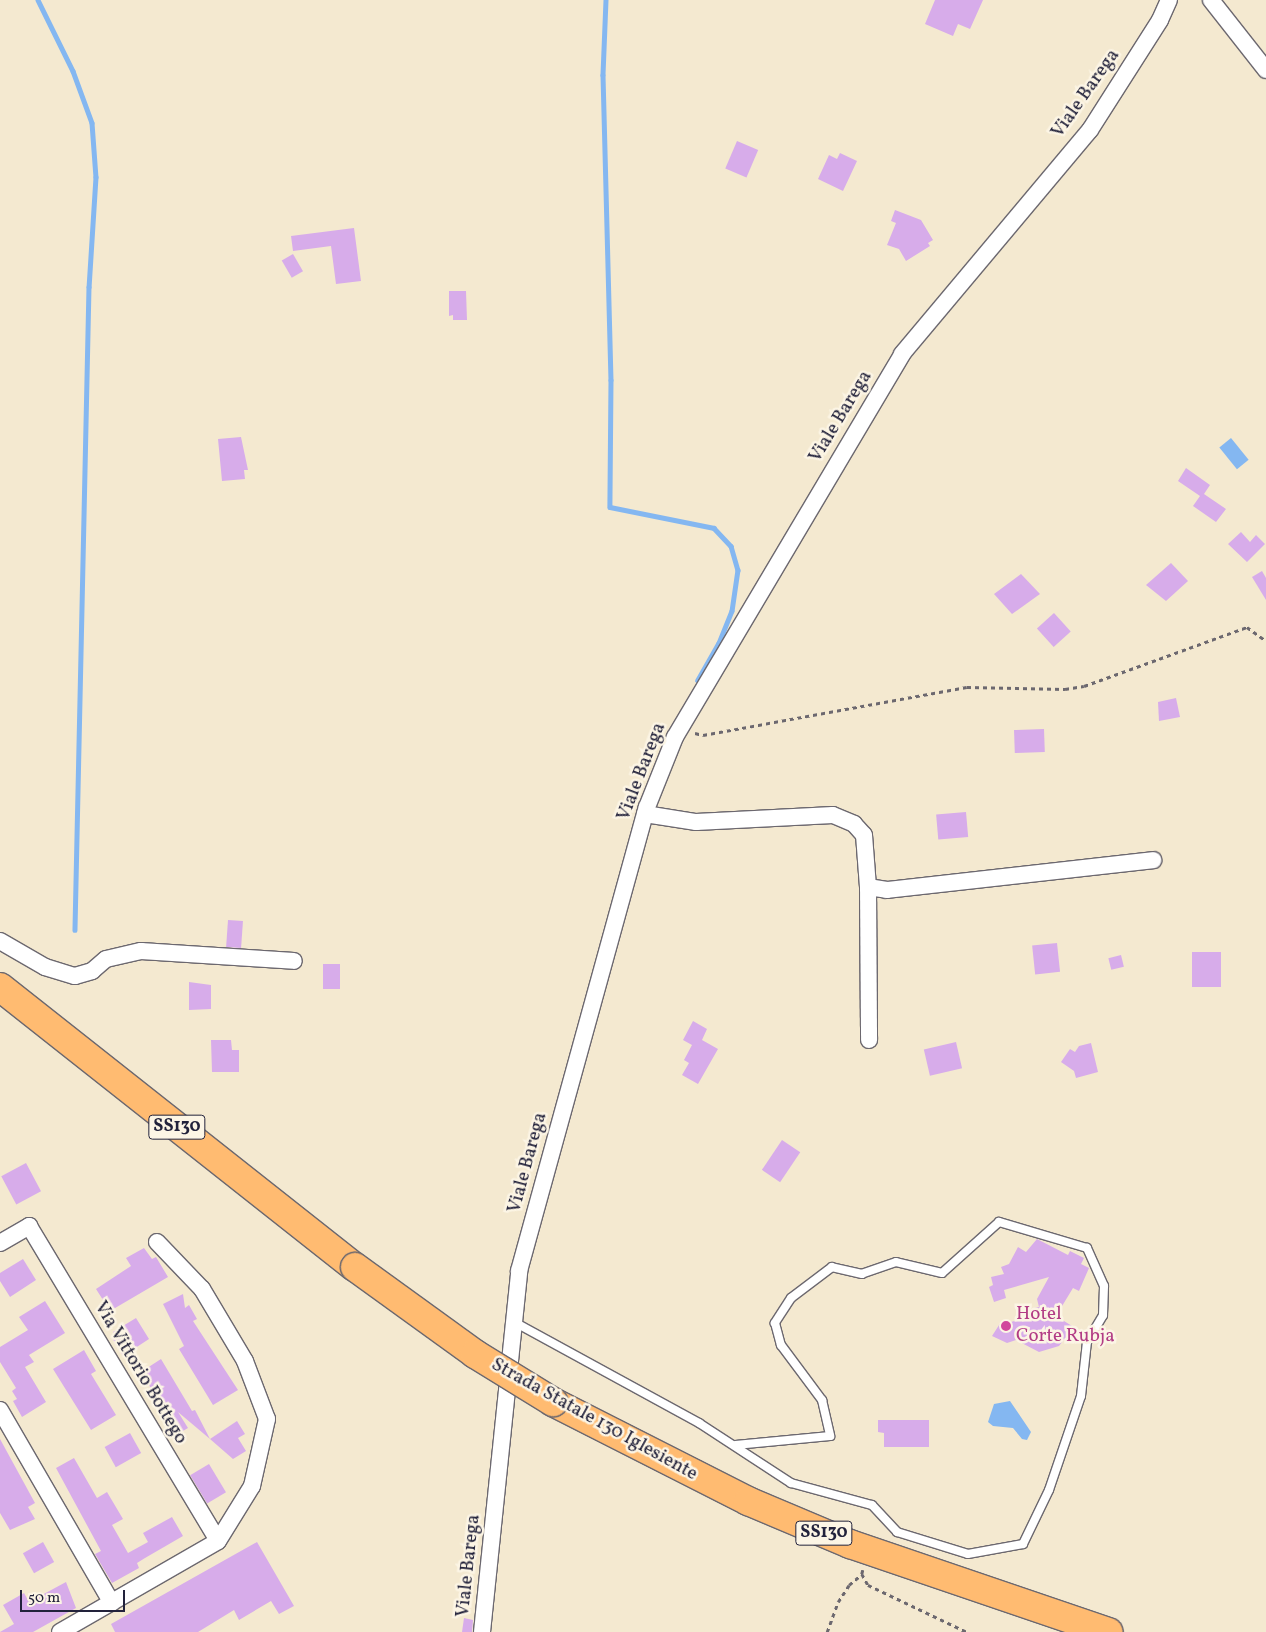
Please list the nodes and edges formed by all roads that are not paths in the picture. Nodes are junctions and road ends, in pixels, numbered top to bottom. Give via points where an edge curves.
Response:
1 (1169, 0) edge
2 (1211, 0) edge
3 (1266, 70) edge
4 (645, 814) junction
5 (1153, 860) dead end
6 (868, 887) junction
7 (0, 940) edge
8 (294, 961) dead end
9 (0, 987) edge
10 (869, 1040) dead end
11 (157, 1242) dead end
12 (0, 1243) edge
13 (514, 1322) junction
14 (0, 1410) edge
15 (735, 1445) junction
16 (218, 1541) junction
17 (112, 1603) junction
18 (60, 1632) edge
19 (482, 1632) edge
20 (1108, 1632) edge

1 - 4 street, Viale Barega via 1160,20 1090,130 902,354 678,730
2 - 3 street
4 - 6 street via 696,822 832,815 854,824 864,835
4 - 13 street, Viale Barega via 519,1271
5 - 6 street via 887,890
6 - 10 street
7 - 8 street via 45,967 75,976 92,972 106,959 141,951
9 - 20 highway, Strada Statale 130 Iglesiente / SS130, bridge via 355,1267 460,1344 553,1402 866,1563
11 - 16 street via 202,1289 245,1361 267,1419 252,1486
12 - 16 street, Via Vittorio Bottego via 29,1226
13 - 15 lane
13 - 19 street, Viale Barega
14 - 17 street
15 - 15 lane via 830,1436 822,1400 781,1345 775,1323 790,1298 832,1267 862,1274 896,1262 942,1272 999,1222 1087,1248 1104,1286 1103,1315 1087,1342 1080,1396 1049,1490 1023,1544 968,1554 897,1532 872,1505 791,1483
16 - 17 street
17 - 18 street

